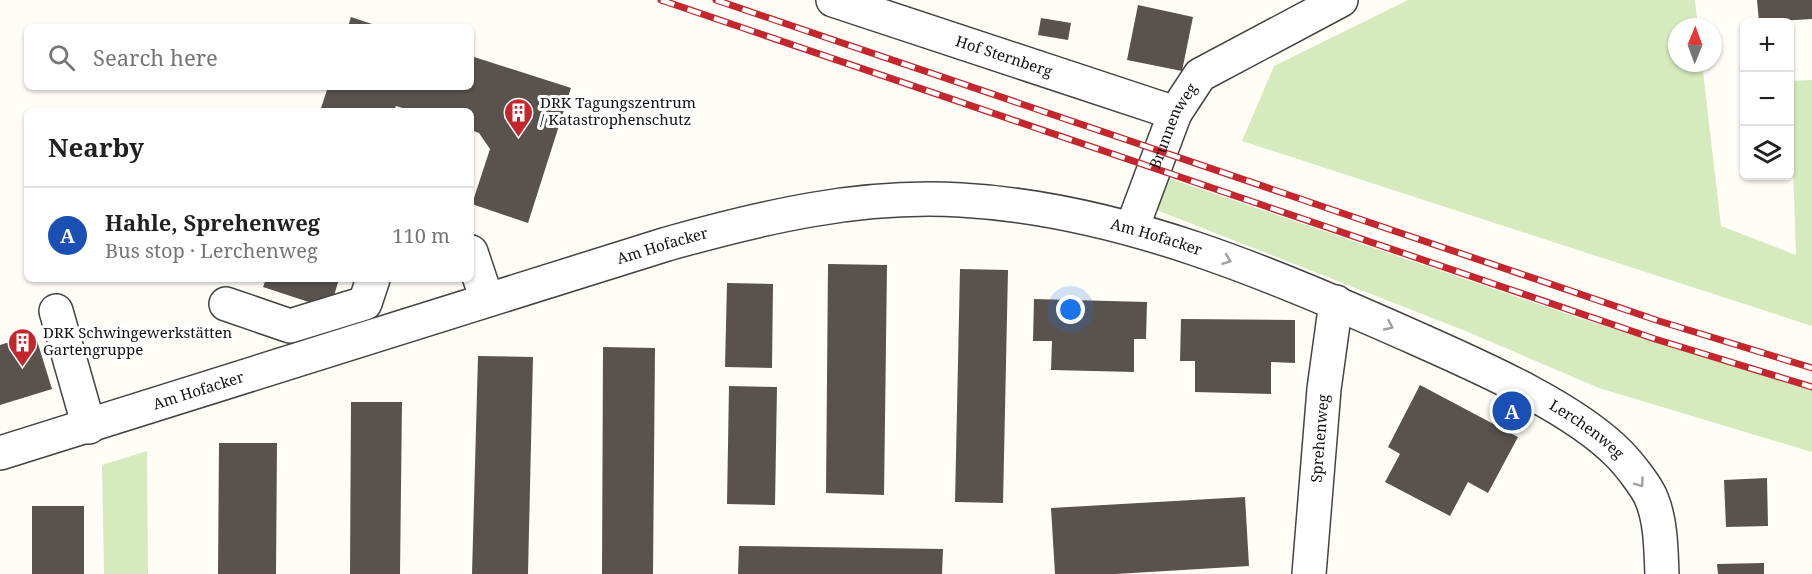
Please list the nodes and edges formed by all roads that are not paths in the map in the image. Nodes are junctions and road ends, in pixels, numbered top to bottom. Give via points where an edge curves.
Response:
1 (833, 0) edge
2 (1341, 0) edge
3 (1175, 113) junction
4 (1132, 228) junction
5 (474, 261) edge
6 (372, 282) edge
7 (487, 300) junction
8 (1336, 302) junction
9 (226, 304) dead end
10 (56, 312) dead end
11 (89, 426) junction
12 (0, 453) edge
13 (1309, 574) edge
14 (1662, 574) edge

1 - 3 street, Hof Sternberg
2 - 3 street, Brunnenweg via 1200,75
3 - 4 street, Brunnenweg
4 - 7 street, Am Hofacker via 1061,212 961,200 906,198 804,209 667,244
4 -> 8 street, Am Hofacker
5 - 7 street
6 - 9 street via 365,303 290,326
7 - 11 street, Am Hofacker
8 - 13 street, Sprehenweg via 1324,389
8 -> 14 street, Lerchenweg via 1463,360 1584,425 1620,454 1652,499
10 - 11 street
11 - 12 street, Am Hofacker

